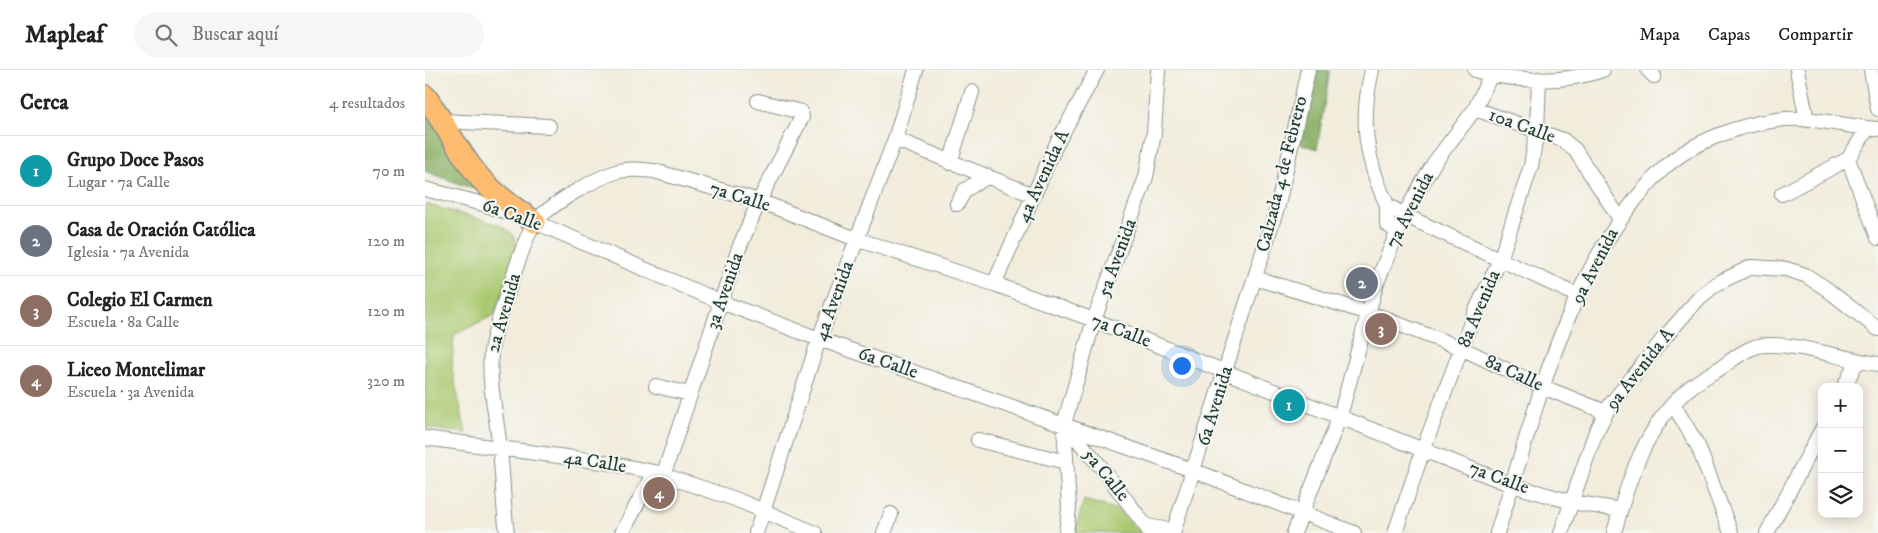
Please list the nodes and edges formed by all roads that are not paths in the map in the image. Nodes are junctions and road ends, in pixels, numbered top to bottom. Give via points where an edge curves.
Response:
1 (916, 70) edge
2 (1097, 70) edge
3 (1158, 70) edge
4 (1308, 70) edge
5 (1372, 70) edge
6 (1475, 70) edge
7 (1603, 70) edge
8 (1797, 70) edge
9 (1871, 70) edge
10 (1493, 73) edge
11 (1539, 79) junction
12 (972, 92) dead end
13 (425, 96) edge
14 (758, 100) dead end
15 (1475, 109) junction
16 (1878, 109) edge
17 (1807, 120) junction
18 (441, 121) junction
19 (549, 126) dead end
20 (1873, 128) edge
21 (1537, 130) junction
22 (895, 139) junction
23 (1848, 159) junction
24 (950, 162) junction
25 (618, 171) joint
26 (988, 176) junction
27 (425, 189) edge
28 (1782, 194) dead end
29 (1033, 195) junction
30 (759, 201) junction
31 (957, 204) dead end
32 (1387, 205) junction
33 (533, 215) junction
34 (1404, 215) junction
35 (1620, 218) junction
36 (1397, 232) junction
37 (1878, 238) edge
38 (856, 239) junction
39 (1500, 260) junction
40 (1255, 278) junction
41 (994, 284) junction
42 (1579, 296) junction
43 (721, 302) junction
44 (1369, 313) junction
45 (1094, 320) junction
46 (1878, 329) edge
47 (819, 339) junction
48 (1461, 348) junction
49 (1857, 361) junction
50 (1878, 364) edge
51 (1225, 372) junction
52 (1846, 383) edge
53 (656, 386) dead end
54 (1543, 387) junction
55 (690, 394) junction
56 (1673, 404) junction
57 (1603, 411) dead end
58 (1340, 416) junction
59 (1064, 424) junction
60 (1818, 437) edge
61 (425, 438) edge
62 (978, 440) dead end
63 (500, 449) junction
64 (1423, 450) junction
65 (1066, 462) junction
66 (1195, 471) junction
67 (659, 474) junction
68 (1512, 484) junction
69 (1572, 502) junction
70 (763, 510) junction
71 (1620, 510) junction
72 (1301, 514) junction
73 (1149, 529) edge
74 (1173, 532) edge
75 (507, 533) edge
76 (622, 533) edge
77 (756, 533) edge
78 (815, 533) edge
79 (1066, 533) edge
80 (1294, 533) edge
81 (1354, 533) edge
82 (1395, 533) edge
83 (1497, 533) edge
84 (1561, 533) edge
85 (1614, 533) edge
86 (1731, 533) edge
87 (1767, 533) edge

1 - 22 street, 4a Avenida
2 - 29 street, 4a Avenida A
3 - 45 street, 5a Avenida via 1154,133 1146,177
4 - 40 street, Calzada 4 de Febrero via 1278,205
5 - 32 street via 1366,144
6 - 10 street
7 - 11 street
8 - 17 street
9 - 16 street
10 - 11 street via 1519,80
10 - 15 street, 7a Avenida
11 - 21 street, 8a Avenida
12 - 24 street
13 - 18 highway
14 - 30 street, 3a Avenida via 801,112 801,121
15 - 21 street, 10a Calle
15 - 34 street, 7a Avenida via 1434,162
17 - 20 street, 9a Avenida
17 - 35 street, 9a Avenida via 1778,120 1751,125 1702,144 1665,168
18 - 19 street
18 - 33 highway via 482,179
20 - 23 street
21 - 35 street, 10a Calle via 1563,140 1575,150
21 - 39 street, 8a Avenida via 1531,166
22 - 24 street
22 - 38 street, 4a Avenida
23 - 28 street
23 - 37 street
24 - 26 street
25 - 30 street, 7a Calle via 654,171
25 - 33 street, 2a Avenida
26 - 29 street
26 - 31 street via 965,190
27 - 33 street, 6a Calle
29 - 41 street, 4a Avenida A
30 - 38 street, 7a Calle
30 - 43 street, 3a Avenida
32 - 34 street
32 - 36 street via 1387,224
33 - 43 street, 6a Calle
33 - 63 street, 2a Avenida via 491,349 490,383
34 - 36 street, 7a Avenida
34 - 39 street
35 - 42 street, 9a Avenida via 1603,244
36 - 44 street, 7a Avenida
38 - 41 street, 7a Calle
38 - 47 street, 4a Avenida
39 - 42 street
39 - 48 street, 8a Avenida
40 - 44 street, 8a Calle
40 - 51 street, 6a Avenida
41 - 45 street, 7a Calle
42 - 54 street, 9a Avenida via 1558,340
43 - 47 street, 6a Calle
43 - 55 street, 3a Avenida
44 - 48 street, 8a Calle
44 - 58 street, 7a Avenida
45 - 51 street, 7a Calle
45 - 59 street, 5a Avenida
46 - 69 street, 9a Avenida A via 1805,275 1786,268 1751,267 1716,284 1699,298 1610,405 1595,434
47 - 59 street, 6a Calle
47 - 70 street, 4a Avenida
48 - 54 street, 8a Calle
48 - 64 street, 8a Avenida
49 - 50 street
49 - 52 street
49 - 56 street via 1791,347 1755,347 1688,389
51 - 58 street, 7a Calle
51 - 66 street, 6a Avenida
53 - 55 street
54 - 57 street, 8a Calle
54 - 68 street, 9a Avenida
55 - 67 street, 3a Avenida
56 - 71 street via 1662,416 1630,475
56 - 86 street via 1698,446
58 - 64 street, 7a Calle
58 - 72 street, 7a Avenida
59 - 65 street, 5a Avenida
59 - 66 street, 6a Calle
59 - 73 street, 5a Calle
60 - 87 street
61 - 63 street, 4a Calle
62 - 65 street
63 - 67 street, 4a Calle via 603,462
63 - 75 street, 2a Avenida via 502,504
64 - 68 street, 7a Calle
64 - 82 street, 8a Avenida
65 - 79 street, 5a Avenida via 1069,508
66 - 72 street, 6a Calle
66 - 74 street, 6a Avenida
67 - 70 street, 4a Calle
67 - 76 street, 3a Avenida
68 - 69 street, 7a Calle
68 - 83 street, 9a Avenida
69 - 71 street, 7a Calle
69 - 84 street, 9a Avenida A
70 - 77 street, 4a Avenida
70 - 78 street, 4a Calle
71 - 85 street
72 - 80 street, 7a Avenida
72 - 81 street, 6a Calle
73 - 74 street, 5a Calle

